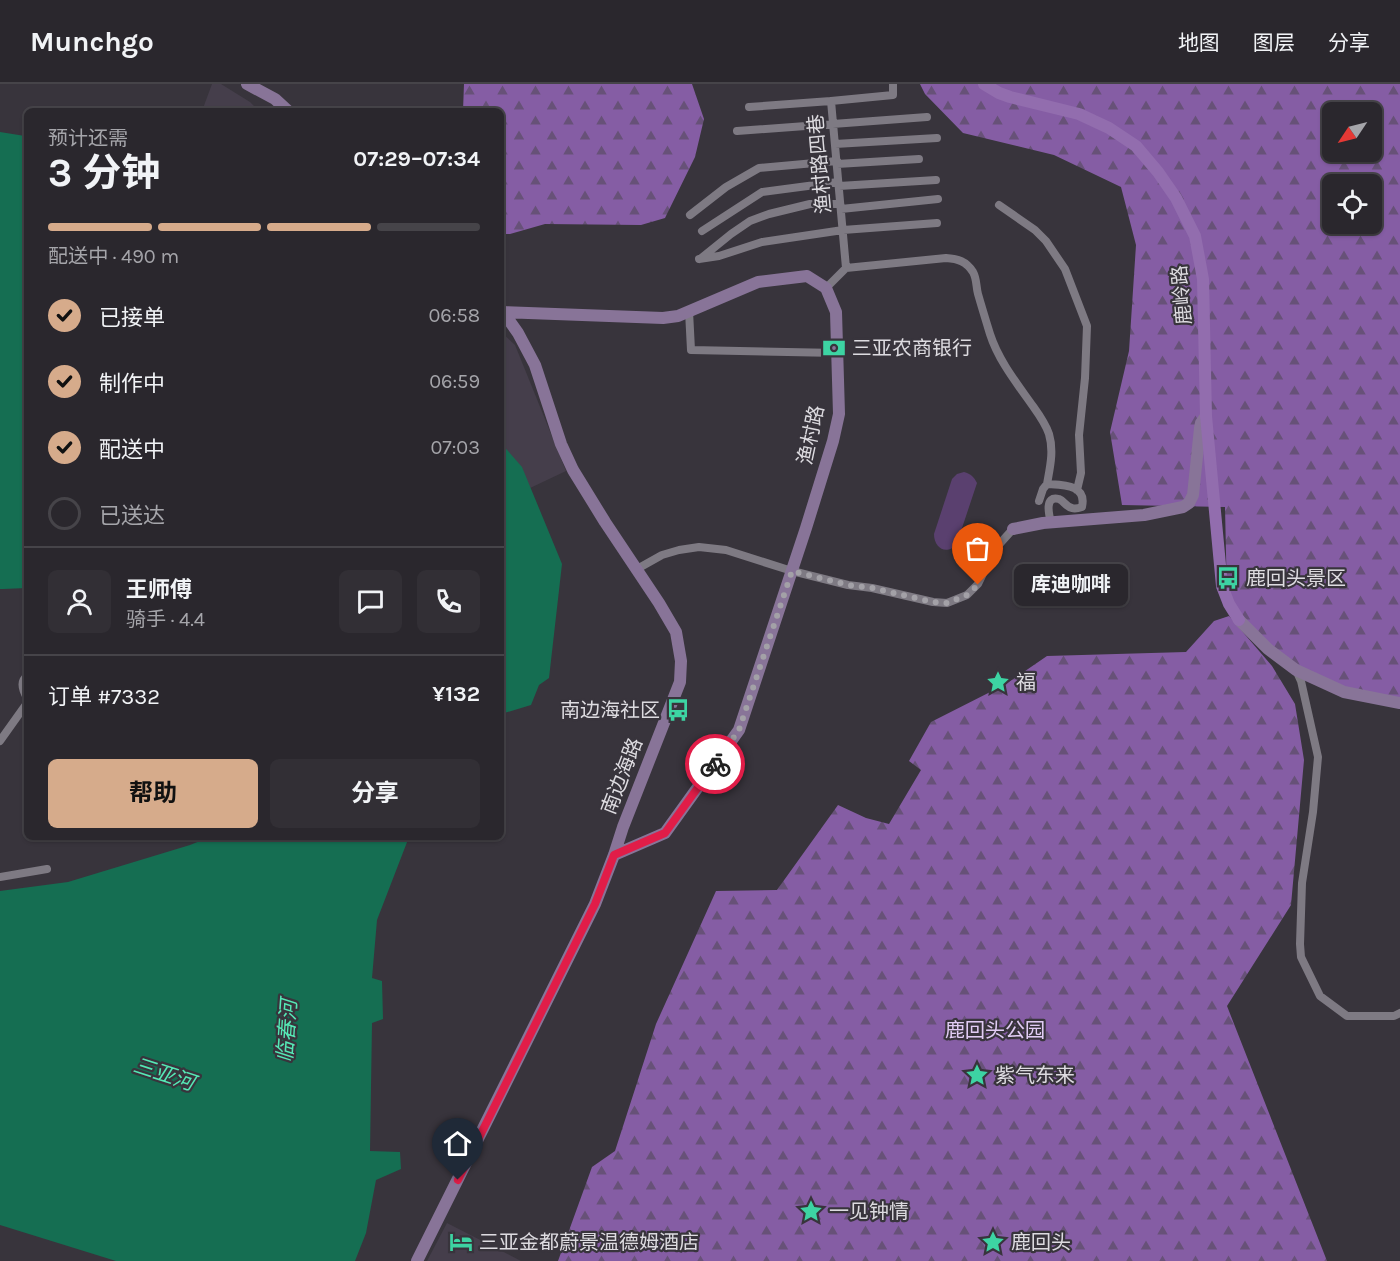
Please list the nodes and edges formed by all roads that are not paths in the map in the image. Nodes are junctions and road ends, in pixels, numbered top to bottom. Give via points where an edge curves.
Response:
1 (247, 84) edge
2 (893, 84) edge
3 (984, 84) edge
4 (831, 101) junction
5 (749, 106) dead end
6 (285, 108) edge
7 (927, 117) dead end
8 (833, 123) junction
9 (737, 131) dead end
10 (937, 138) dead end
11 (835, 144) junction
12 (919, 159) dead end
13 (837, 163) junction
14 (936, 180) dead end
15 (838, 184) junction
16 (938, 199) dead end
17 (999, 205) dead end
18 (840, 207) junction
19 (690, 215) dead end
20 (937, 223) dead end
21 (843, 230) junction
22 (702, 231) dead end
23 (846, 268) junction
24 (826, 288) junction
25 (504, 311) edge
26 (689, 311) junction
27 (504, 314) edge
28 (838, 353) junction
29 (1206, 416) junction
30 (1047, 484) junction
31 (1077, 490) junction
32 (1039, 501) dead end
33 (1051, 523) junction
34 (1013, 529) joint
35 (636, 569) junction
36 (792, 571) junction
37 (1296, 670) junction
38 (24, 678) edge
39 (24, 693) edge
40 (1400, 703) edge
41 (24, 707) edge
42 (0, 741) edge
43 (614, 855) junction
44 (47, 869) dead end
45 (0, 877) edge
46 (1400, 1013) edge
47 (417, 1261) edge

1 - 6 main road
2 - 4 street, 渔村路四巷 via 893,95
3 - 29 main road, 鹿岭路 via 1010,97 1079,114 1109,128 1136,146 1176,198 1195,236 1203,279
4 - 5 street
4 - 8 street, 渔村路四巷
7 - 8 street
8 - 9 street
8 - 11 street, 渔村路四巷
10 - 11 street
11 - 13 street, 渔村路四巷
12 - 13 street
13 - 15 street, 渔村路四巷
13 - 19 street via 759,168
14 - 15 street
15 - 18 street, 渔村路四巷
15 - 22 street via 762,192
16 - 18 street
17 - 31 street via 1046,241 1065,269 1087,326
18 - 21 street, 渔村路四巷
18 - 21 street via 810,204 750,221 699,259 762,242
20 - 21 street
21 - 23 street, 渔村路四巷
23 - 24 street
23 - 30 street via 946,258 964,262 976,279 1002,361 1048,432 1052,459
24 - 26 main road via 807,276 758,282
24 - 28 main road, 渔村路 via 836,312
25 - 26 main road via 663,318
26 - 28 street via 691,350
27 - 35 main road, 南边海路 via 535,365 573,470
28 - 36 main road, 渔村路 via 838,414 833,441
29 - 33 main road via 1200,428 1193,495 1183,507 1144,515
29 - 37 main road, 鹿岭路 via 1222,586 1239,620
30 - 31 street via 1069,485
30 - 32 street
31 - 33 street via 1082,494 1082,507 1071,508 1056,499 1050,501
33 - 34 main road
34 - 36 street via 995,549 978,585 967,595 947,603
35 - 36 street via 662,555 699,547 726,550
35 - 43 main road, 南边海路 via 676,632 680,682
36 - 43 main road, 渔村路 via 739,730 665,833
37 - 40 main road via 1344,692
37 - 46 street via 1318,757 1302,883 1301,957 1320,996 1347,1016
38 - 39 street
41 - 42 street
43 - 47 main road, 南边海路 via 595,904
44 - 45 street

